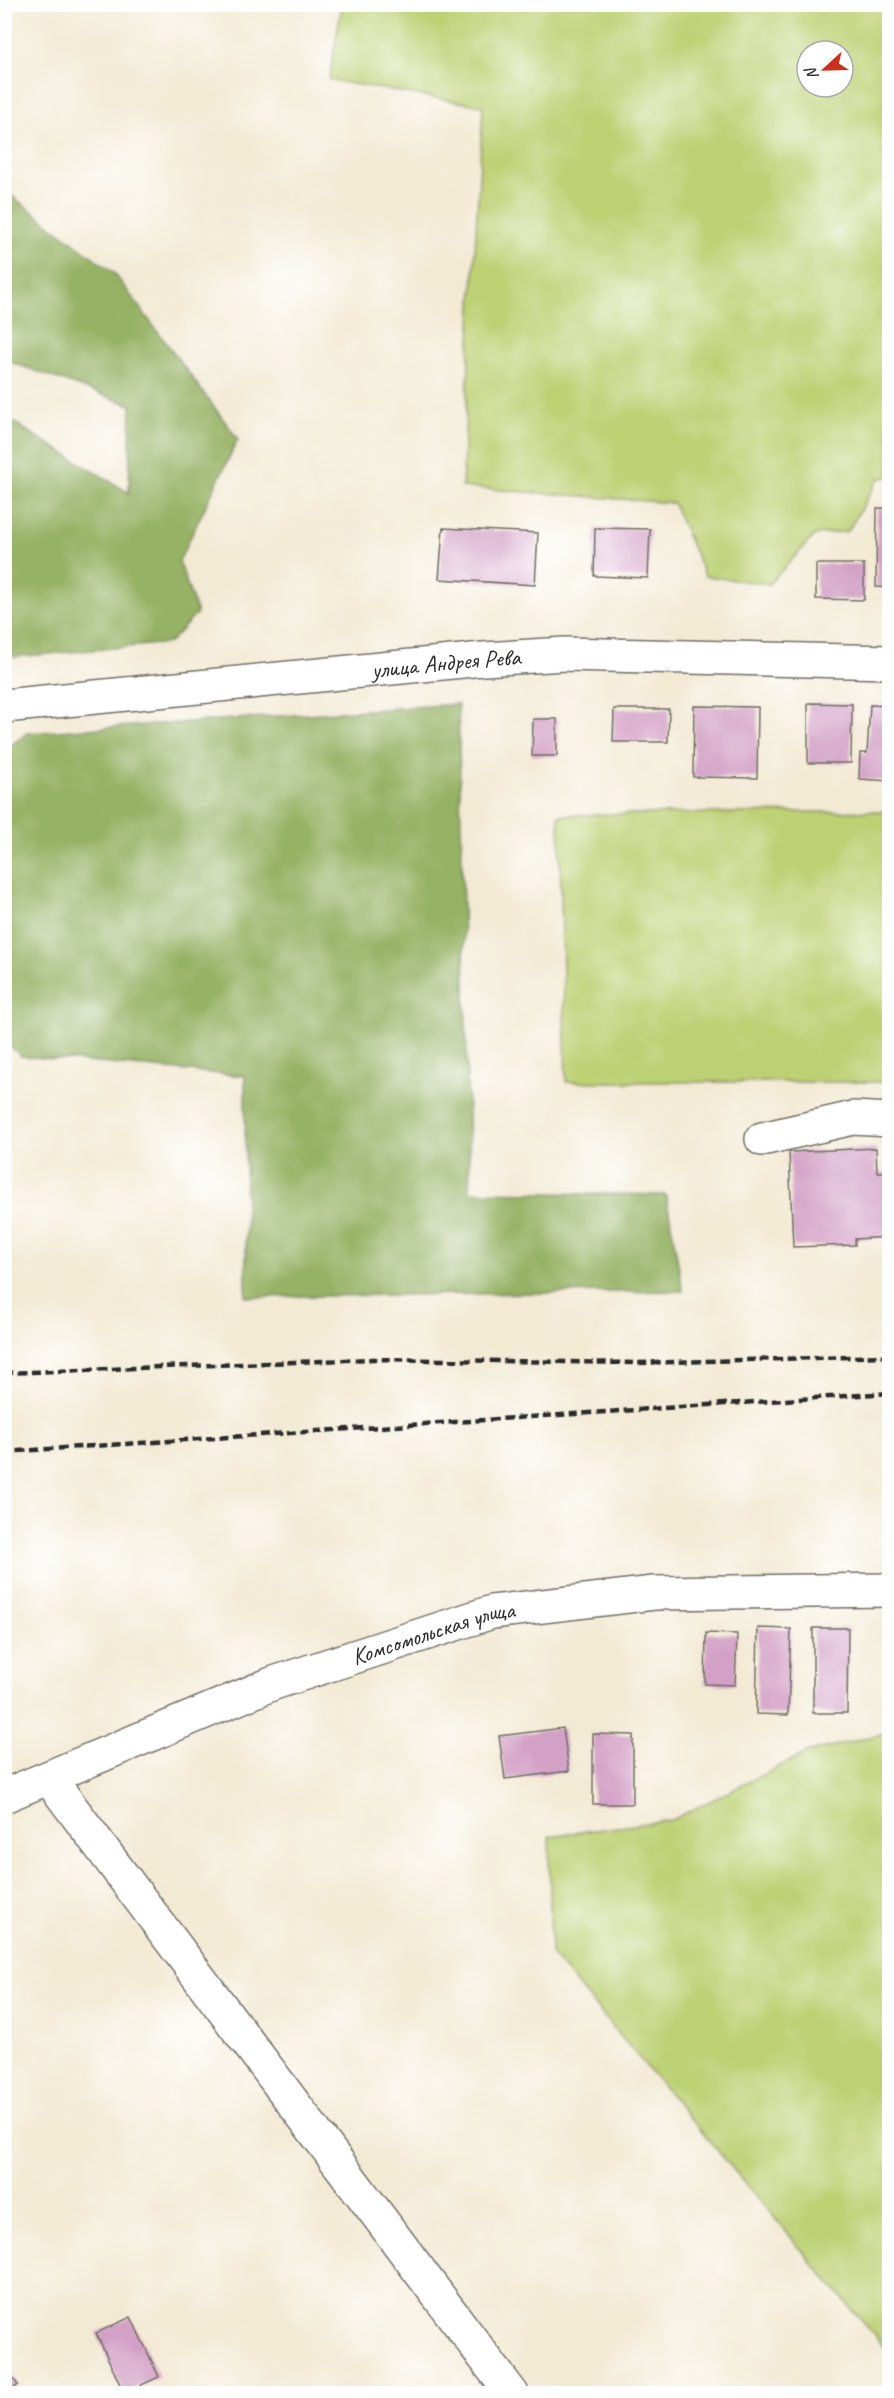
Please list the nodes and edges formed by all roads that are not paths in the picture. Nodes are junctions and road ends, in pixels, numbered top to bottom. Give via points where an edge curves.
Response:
1 (890, 662) edge
2 (4, 706) edge
3 (890, 1120) edge
4 (762, 1139) dead end
5 (890, 1590) edge
6 (49, 1778) junction
7 (4, 1796) edge
8 (512, 2394) edge

1 - 2 street, улица Андрея Рева via 565,654
3 - 4 street via 853,1118
5 - 6 street, Комсомольская улица via 654,1593 492,1612 274,1683
6 - 7 street, Комсомольская улица
6 - 8 street

